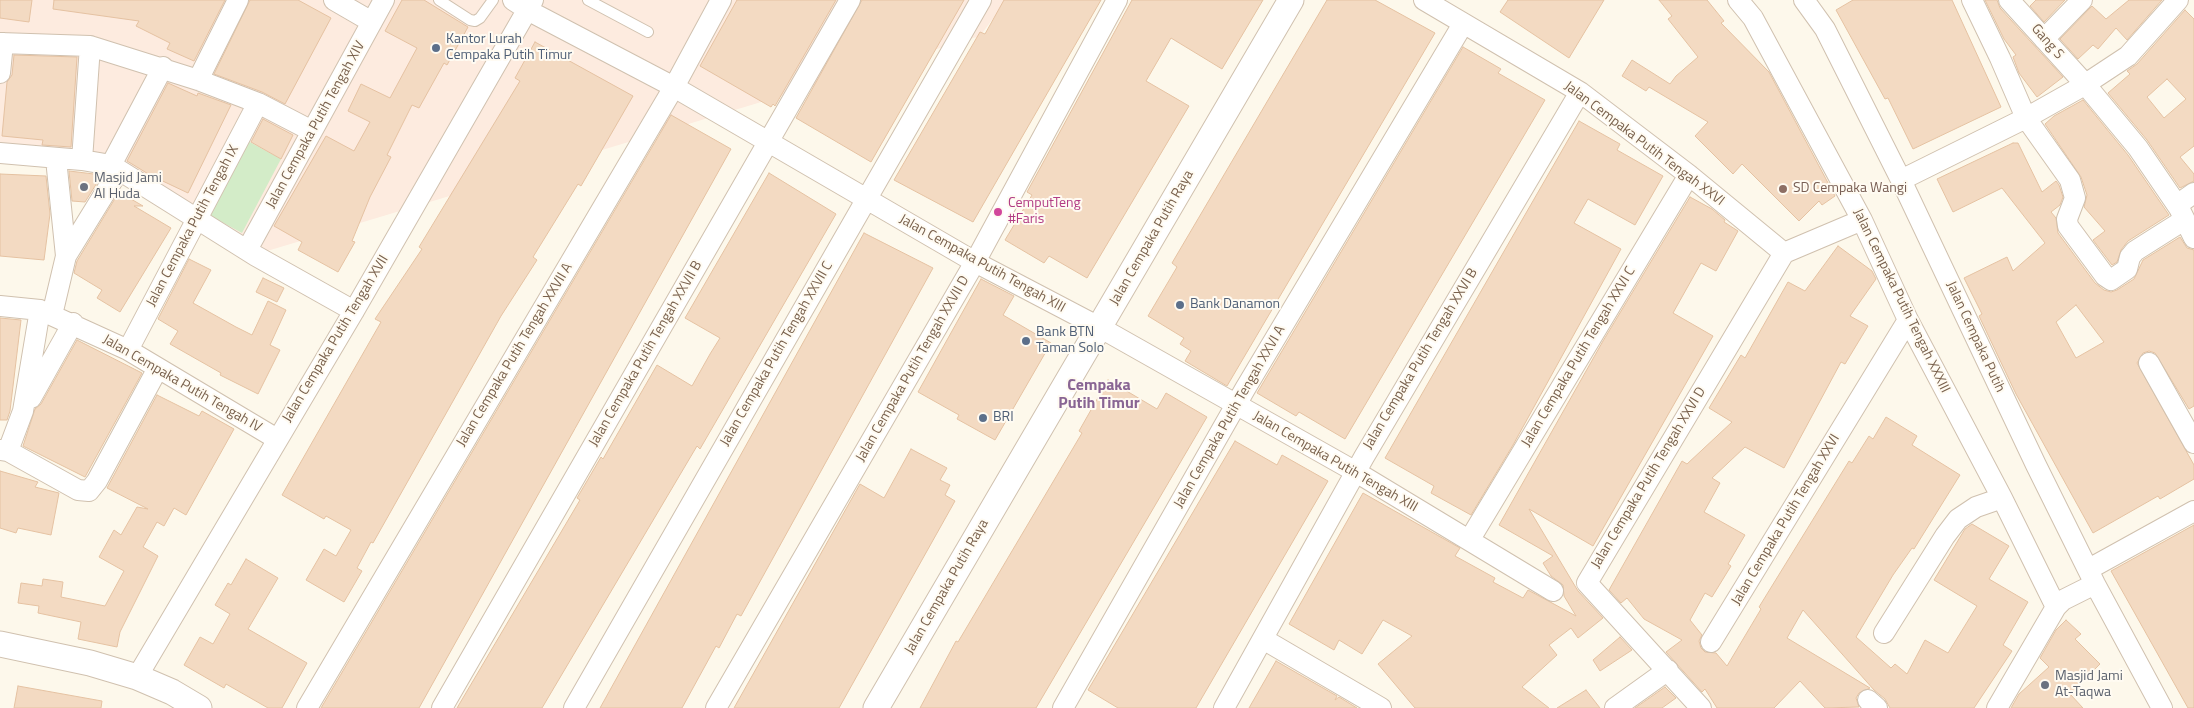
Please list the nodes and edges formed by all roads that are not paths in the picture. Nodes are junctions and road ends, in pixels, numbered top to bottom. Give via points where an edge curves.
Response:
1 (238, 0) edge
2 (334, 0) edge
3 (384, 0) edge
4 (439, 0) edge
5 (493, 0) edge
6 (588, 0) edge
7 (722, 0) edge
8 (850, 0) edge
9 (980, 0) edge
10 (1117, 0) edge
11 (1291, 0) edge
12 (1424, 0) edge
13 (1738, 0) edge
14 (1804, 0) edge
15 (1972, 0) edge
16 (2009, 0) edge
17 (2082, 0) edge
18 (2178, 0) edge
19 (525, 3) edge
20 (372, 22) junction
21 (1463, 24) junction
22 (648, 32) dead end
23 (2044, 39) junction
24 (1, 43) edge
25 (90, 46) junction
26 (163, 67) junction
27 (0, 73) edge
28 (198, 80) junction
29 (2085, 84) junction
30 (674, 87) junction
31 (1580, 92) junction
32 (258, 103) junction
33 (2026, 118) junction
34 (312, 130) junction
35 (768, 142) junction
36 (0, 153) edge
37 (56, 159) junction
38 (82, 160) junction
39 (115, 168) junction
40 (1689, 175) junction
41 (1901, 180) junction
42 (2194, 193) edge
43 (865, 198) junction
44 (2180, 213) junction
45 (198, 219) junction
46 (1862, 220) junction
47 (2194, 238) edge
48 (247, 250) junction
49 (1784, 253) junction
50 (66, 256) junction
51 (975, 262) junction
52 (0, 306) edge
53 (354, 311) junction
54 (46, 313) junction
55 (1908, 320) junction
56 (73, 323) junction
57 (1100, 327) junction
58 (128, 350) junction
59 (2149, 362) dead end
60 (158, 368) junction
61 (1236, 405) junction
62 (23, 411) junction
63 (2189, 420) edge
64 (277, 440) junction
65 (2194, 443) edge
66 (4, 451) edge
67 (1356, 472) junction
68 (2002, 498) junction
69 (2194, 511) edge
70 (1470, 539) junction
71 (2089, 581) junction
72 (1553, 591) dead end
73 (2059, 604) junction
74 (1884, 633) dead end
75 (1263, 639) junction
76 (1711, 642) dead end
77 (0, 644) edge
78 (1668, 670) junction
79 (137, 677) junction
80 (170, 700) edge
81 (199, 708) edge
82 (307, 708) edge
83 (442, 708) edge
84 (574, 708) edge
85 (716, 708) edge
86 (876, 708) edge
87 (1062, 708) edge
88 (1224, 708) edge
89 (1381, 708) edge
90 (1615, 708) edge
91 (1701, 708) edge
92 (1997, 708) edge
93 (2162, 708) edge

1 - 28 street
2 - 20 street
3 - 20 street, Jalan Cempaka Putih Tengah XIV
4 - 5 lane via 475,21
6 - 22 lane
7 - 30 street, Jalan Cempaka Putih Tengah XXVII A
8 - 35 street, Jalan Cempaka Putih Tengah XXVII B
9 - 43 street, Jalan Cempaka Putih Tengah XXVII C
10 - 51 street, Jalan Cempaka Putih Tengah XXVII D
11 - 57 street, Jalan Cempaka Putih Raya
12 - 21 street, Jalan Cempaka Putih Tengah XXVI
13 - 46 street, Jalan Cempaka Putih Tengah XXXIII via 1753,18
14 - 41 street, Jalan Cempaka Putih via 1825,30
15 - 33 street
16 - 23 street, Gang S
17 - 23 street
18 - 29 street via 2128,56
19 - 30 street, Jalan Cempaka Putih Tengah XIII
19 - 53 street, Jalan Cempaka Putih Tengah XVII
20 - 34 street, Jalan Cempaka Putih Tengah XIV
21 - 31 street, Jalan Cempaka Putih Tengah XXVI
21 - 61 street, Jalan Cempaka Putih Tengah XXVI A via 1451,39
23 - 29 street, Gang S
24 - 25 street
24 - 27 street
25 - 26 street
25 - 38 street
26 - 28 street
26 - 39 street
28 - 32 street
29 - 33 street
29 - 44 street, Gang S via 2138,148
30 - 35 street, Jalan Cempaka Putih Tengah XIII
30 - 82 street, Jalan Cempaka Putih Tengah XXVII A
31 - 40 street, Jalan Cempaka Putih Tengah XXVI
31 - 67 street, Jalan Cempaka Putih Tengah XXVI B
32 - 34 street
32 - 45 street, Jalan Cempaka Putih Tengah IX
33 - 41 street
33 - 44 street via 2074,189 2068,226 2111,280 2128,269 2135,251
34 - 48 street, Jalan Cempaka Putih Tengah XIV
35 - 43 street, Jalan Cempaka Putih Tengah XIII
35 - 83 street, Jalan Cempaka Putih Tengah XXVII B
36 - 37 street
37 - 38 street
37 - 50 street
38 - 39 street
39 - 45 street
39 - 50 street
40 - 49 street, Jalan Cempaka Putih Tengah XXVI
40 - 70 street, Jalan Cempaka Putih Tengah XXVI C
41 - 71 street, Jalan Cempaka Putih
42 - 44 street
43 - 51 street, Jalan Cempaka Putih Tengah XIII
43 - 84 street, Jalan Cempaka Putih Tengah XXVII C
44 - 47 street, Gang S
45 - 48 street
45 - 58 street, Jalan Cempaka Putih Tengah IX
46 - 49 street
46 - 55 street, Jalan Cempaka Putih Tengah XXXIII
48 - 53 street
49 - 78 street, Jalan Cempaka Putih Tengah XXVI D via 1587,583
50 - 54 street
51 - 57 street, Jalan Cempaka Putih Tengah XIII
51 - 85 street, Jalan Cempaka Putih Tengah XXVII D
52 - 54 street, Jalan Cempaka Putih Tengah IV
53 - 64 street, Jalan Cempaka Putih Tengah XVII
54 - 56 street, Jalan Cempaka Putih Tengah IV
54 - 62 street
55 - 68 street, Jalan Cempaka Putih Tengah XXXIII
55 - 76 street, Jalan Cempaka Putih Tengah XXVI
56 - 58 street, Jalan Cempaka Putih Tengah IV
56 - 62 street
57 - 61 street, Jalan Cempaka Putih Tengah XIII
57 - 86 street, Jalan Cempaka Putih Raya
58 - 60 street, Jalan Cempaka Putih Tengah IV
59 - 63 street
60 - 64 street, Jalan Cempaka Putih Tengah IV
60 - 66 street via 89,491 78,490
61 - 67 street, Jalan Cempaka Putih Tengah XIII
61 - 87 street, Jalan Cempaka Putih Tengah XXVI A
62 - 66 street
63 - 65 street
64 - 79 street, Jalan Cempaka Putih Tengah XVII
67 - 70 street, Jalan Cempaka Putih Tengah XIII
67 - 75 street, Jalan Cempaka Putih Tengah XXVI B
68 - 73 street, Jalan Cempaka Putih Tengah XXXIII
68 - 74 street via 1976,507 1958,519
69 - 71 street
70 - 72 street, Jalan Cempaka Putih Tengah XIII
71 - 73 street
71 - 93 street, Jalan Cempaka Putih
73 - 92 street
75 - 88 street, Jalan Cempaka Putih Tengah XXVI B
75 - 89 street
77 - 79 street via 90,663
78 - 90 street
78 - 91 street, Jalan Cempaka Putih Tengah XXVI D
79 - 80 street
80 - 81 street

